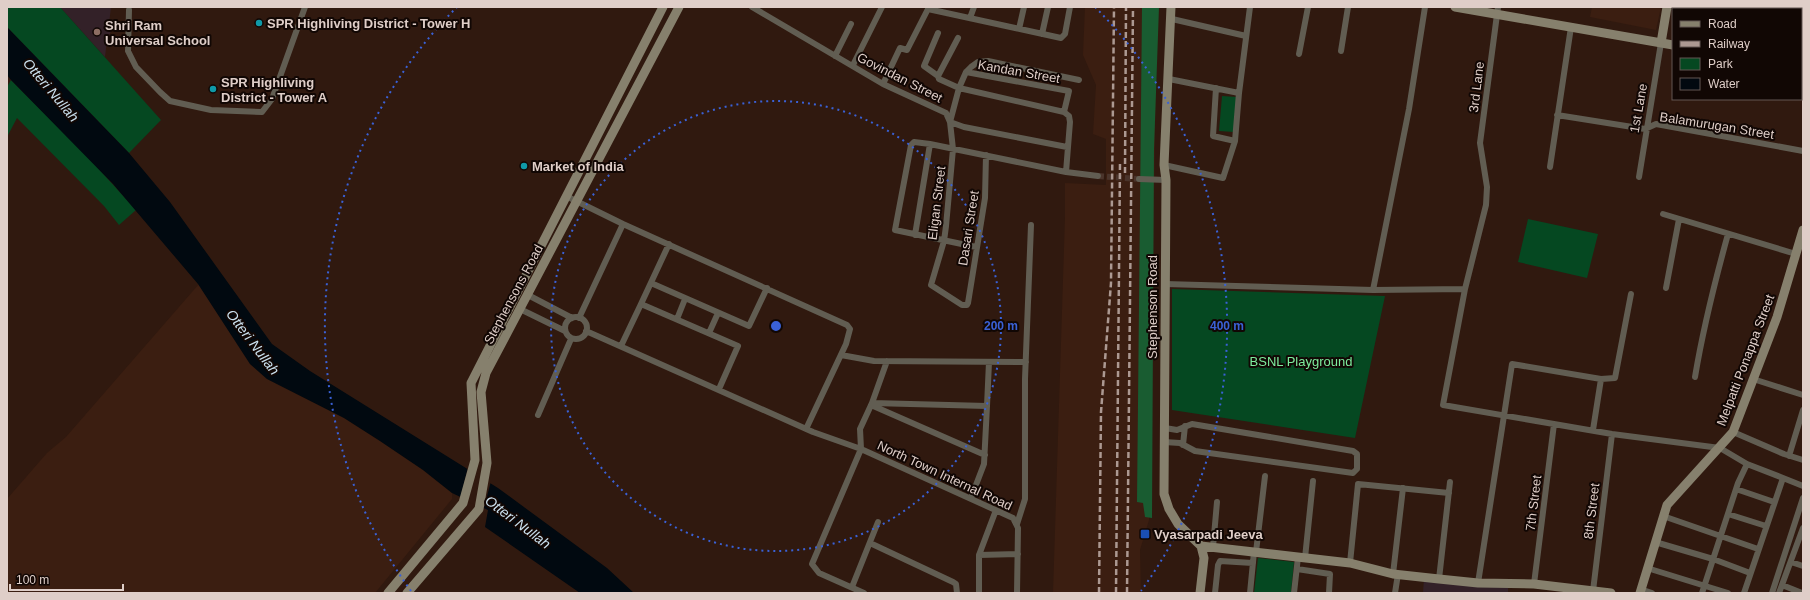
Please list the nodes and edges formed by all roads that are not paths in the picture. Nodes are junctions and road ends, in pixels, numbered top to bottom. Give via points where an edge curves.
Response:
1 (305, 7) edge
2 (663, 7) edge
3 (679, 7) edge
4 (882, 7) edge
5 (974, 7) edge
6 (1024, 7) edge
7 (1048, 7) edge
8 (1070, 7) edge
9 (1171, 7) edge
10 (1250, 7) edge
11 (1308, 7) edge
12 (1348, 7) edge
13 (1425, 7) edge
14 (1455, 7) edge
15 (1667, 7) edge
16 (755, 8) edge
17 (929, 8) edge
18 (129, 10) dead end
19 (1497, 11) edge
20 (970, 18) junction
21 (1172, 20) junction
22 (850, 24) dead end
23 (1571, 27) junction
24 (1019, 29) junction
25 (938, 33) dead end
26 (1042, 34) junction
27 (1246, 36) junction
28 (958, 38) dead end
29 (1661, 43) junction
30 (1672, 45) edge
31 (1341, 51) dead end
32 (1299, 54) dead end
33 (835, 56) junction
34 (853, 65) junction
35 (966, 72) junction
36 (938, 76) junction
37 (1168, 79) junction
38 (1079, 80) dead end
39 (883, 84) junction
40 (959, 88) junction
41 (1216, 88) junction
42 (1239, 92) junction
43 (1064, 112) junction
44 (1557, 115) junction
45 (950, 122) junction
46 (1646, 129) junction
47 (1235, 141) junction
48 (930, 144) junction
49 (1067, 147) junction
50 (954, 149) junction
51 (1803, 151) edge
52 (986, 155) junction
53 (1164, 165) junction
54 (1550, 167) dead end
55 (1066, 172) junction
56 (1098, 176) tunnel mouth
57 (1639, 177) dead end
58 (1139, 179) tunnel mouth
59 (1166, 180) junction
60 (566, 196) junction
61 (577, 202) junction
62 (1663, 214) dead end
63 (1679, 219) junction
64 (623, 224) junction
65 (1031, 225) dead end
66 (1803, 230) edge
67 (1728, 234) junction
68 (915, 235) junction
69 (944, 241) junction
70 (669, 244) junction
71 (976, 247) junction
72 (1796, 254) junction
73 (651, 283) junction
74 (1165, 284) junction
75 (767, 288) junction
76 (1666, 288) dead end
77 (1465, 289) junction
78 (1373, 290) junction
79 (1631, 294) dead end
80 (528, 295) junction
81 (685, 299) junction
82 (968, 303) joint
83 (641, 304) junction
84 (520, 309) junction
85 (718, 312) junction
86 (575, 318) junction
87 (677, 320) junction
88 (565, 331) junction
89 (586, 331) junction
90 (709, 333) junction
91 (571, 339) junction
92 (621, 346) junction
93 (841, 355) junction
94 (887, 361) junction
95 (989, 362) junction
96 (1026, 362) junction
97 (1695, 377) dead end
98 (1601, 379) junction
99 (1754, 379) junction
100 (719, 389) junction
101 (1803, 395) edge
102 (871, 404) junction
103 (987, 406) junction
104 (1803, 410) edge
105 (538, 415) dead end
106 (1505, 415) junction
107 (1554, 424) junction
108 (1185, 426) junction
109 (806, 429) junction
110 (1170, 429) junction
111 (1593, 430) junction
112 (1733, 432) junction
113 (1612, 434) junction
114 (1169, 442) junction
115 (1183, 445) junction
116 (1720, 448) junction
117 (861, 450) junction
118 (985, 455) junction
119 (1788, 456) junction
120 (1803, 460) edge
121 (1747, 464) junction
122 (1264, 476) dead end
123 (1783, 478) junction
124 (1313, 481) dead end
125 (1450, 482) dead end
126 (1803, 486) edge
127 (1403, 488) junction
128 (1736, 489) junction
129 (1449, 493) junction
130 (971, 498) junction
131 (1803, 498) edge
132 (1217, 502) dead end
133 (1774, 502) junction
134 (996, 510) junction
135 (1728, 514) junction
136 (1663, 516) junction
137 (878, 522) dead end
138 (1017, 524) junction
139 (1766, 526) junction
140 (1803, 528) edge
141 (1802, 535) edge
142 (1721, 536) junction
143 (1655, 542) junction
144 (870, 543) junction
145 (1202, 546) junction
146 (1213, 547) junction
147 (1758, 549) junction
148 (1255, 552) junction
149 (1018, 554) junction
150 (979, 555) junction
151 (1302, 557) junction
152 (1713, 559) junction
153 (1791, 562) junction
154 (1350, 563) junction
155 (1253, 564) junction
156 (1803, 566) edge
157 (1647, 568) junction
158 (1297, 569) junction
159 (1396, 574) junction
160 (1750, 574) junction
161 (1439, 579) junction
162 (1478, 583) junction
163 (1534, 584) junction
164 (1782, 585) junction
165 (1704, 586) junction
166 (852, 588) junction
167 (1592, 591) junction
168 (1640, 591) edge
169 (388, 593) edge
170 (407, 593) edge
171 (864, 593) edge
172 (957, 593) edge
173 (979, 593) edge
174 (1016, 593) edge
175 (1200, 593) edge
176 (1214, 593) edge
177 (1250, 593) edge
178 (1294, 593) edge
179 (1329, 593) edge
180 (1395, 593) edge
181 (1611, 593) edge
182 (1652, 593) edge
183 (1702, 593) edge
184 (1728, 593) edge
185 (1744, 593) edge
186 (1772, 593) edge
187 (1779, 593) edge
188 (1802, 593) edge

1 - 18 street via 272,98 262,112 211,110 170,100 136,67 128,51
2 - 60 main road, Stephensons Road
3 - 61 main road, Stephensons Road
4 - 34 street
5 - 20 street
6 - 24 street
7 - 26 street
8 - 26 street via 1064,36 1061,38
9 - 21 main road, Stephenson Road
10 - 27 street
11 - 32 street
12 - 31 street
13 - 78 street via 1409,109
14 - 19 main road
15 - 29 main road
16 - 33 street, Govindan Street
17 - 20 street
17 - 39 street via 907,50 900,48
19 - 23 main road
19 - 77 street, 3rd Lane via 1480,143 1487,187 1486,205
20 - 24 street
21 - 27 street
21 - 37 main road, Stephenson Road
22 - 33 street
23 - 29 main road
23 - 44 street
24 - 26 street
25 - 36 street via 924,66
27 - 42 street
28 - 36 street
29 - 30 main road
29 - 46 street, 1st Lane
33 - 34 street, Govindan Street
34 - 39 street, Govindan Street
35 - 38 street via 978,62 988,61
35 - 40 street
35 - 43 street, Kandan Street via 1069,91
36 - 40 street via 939,79
37 - 41 street
37 - 53 main road, Stephenson Road
39 - 45 street, Govindan Street via 946,113
40 - 43 street
40 - 45 street
41 - 42 street
41 - 47 street via 1213,136
42 - 47 street
43 - 49 street via 1069,116 1070,122
44 - 46 street, Balamurugan Street
44 - 54 street
45 - 49 street, Govindan Street
45 - 50 street, Eligan Street
46 - 51 street, Balamurugan Street via 1656,124
46 - 57 street, 1st Lane
47 - 53 street via 1223,178
48 - 50 street
48 - 68 street
48 - 68 street via 917,141 911,145 896,230
49 - 55 street
50 - 52 street
50 - 69 street, Eligan Street
52 - 55 street
52 - 71 street, Dasari Street via 985,198
53 - 59 main road, Stephenson Road
55 - 56 street
58 - 59 street
59 - 74 main road, Stephenson Road
60 - 61 street
60 - 169 main road, Stephensons Road via 471,383 475,460 463,504
61 - 64 street
61 - 80 main road, Stephensons Road
62 - 63 street
63 - 67 street
63 - 76 street
64 - 70 street
64 - 86 street
65 - 96 street
66 - 72 main road, Melpatti Ponappa Street
67 - 72 street
67 - 97 street via 1710,303
68 - 69 street
69 - 71 street
69 - 82 street, Eligan Street via 931,285 962,305
70 - 73 street
70 - 75 street
71 - 82 street, Dasari Street
72 - 99 main road, Melpatti Ponappa Street via 1777,317
73 - 81 street
73 - 83 street
74 - 78 street
74 - 110 main road, Stephenson Road
75 - 85 street via 749,326
75 - 93 street via 847,325 850,333
77 - 78 street
77 - 106 street, 3rd Lane via 1443,405
79 - 98 street via 1614,378
80 - 84 main road, Stephensons Road
80 - 86 street
81 - 85 street
81 - 87 street
83 - 87 street
83 - 92 street
84 - 88 street
84 - 170 main road, Stephensons Road via 486,373 481,392 487,463 479,509
85 - 90 street
86 - 88 street via 565,325
86 - 89 street via 585,323
87 - 90 street
88 - 91 street
89 - 91 street via 580,338
89 - 92 street, North Town Internal Road
90 - 100 street via 738,346
91 - 105 street
92 - 100 street, North Town Internal Road
93 - 94 street
93 - 109 street
94 - 95 street
94 - 102 street
95 - 96 street
95 - 103 street
96 - 138 street via 1025,499
98 - 106 street via 1512,364
98 - 111 street
99 - 101 street
99 - 112 main road, Melpatti Ponappa Street
100 - 109 street, North Town Internal Road
102 - 103 street
102 - 117 street via 860,429
102 - 118 street
103 - 118 street
104 - 119 street
106 - 107 street
106 - 162 street
107 - 111 street
107 - 163 street, 7th Street
108 - 110 street
108 - 115 street
108 - 115 street via 1192,424 1352,450 1357,454 1357,469 1353,473 1195,451
109 - 117 street, North Town Internal Road
110 - 114 main road, Stephenson Road
111 - 113 street
112 - 116 main road, Melpatti Ponappa Street
112 - 119 street
113 - 116 street
113 - 167 street, 8th Street
114 - 115 street
114 - 145 main road, Stephenson Road via 1164,494 1178,524
116 - 121 street
116 - 136 main road, Melpatti Ponappa Street via 1667,504
117 - 130 street, North Town Internal Road
117 - 166 street via 812,564 819,572
118 - 130 street
119 - 120 street
121 - 123 street
121 - 128 street
122 - 148 street
123 - 126 street
123 - 133 street
124 - 151 street
125 - 129 street
127 - 129 street
127 - 154 street via 1358,484
127 - 159 street
128 - 133 street
128 - 135 street
129 - 161 street
130 - 134 street, North Town Internal Road
131 - 186 street
132 - 146 street
133 - 139 street
134 - 138 street, North Town Internal Road via 1010,516
134 - 150 street
135 - 139 street
135 - 142 street
136 - 142 street
136 - 143 main road, Melpatti Ponappa Street
137 - 144 street
138 - 149 street
139 - 147 street
140 - 141 street
141 - 153 street
142 - 147 street
142 - 152 street
143 - 152 street
143 - 157 main road, Melpatti Ponappa Street
144 - 166 street
144 - 172 street via 953,582 956,584
145 - 146 main road
145 - 175 main road via 1204,558
146 - 148 main road
147 - 160 street
148 - 151 main road
148 - 155 street
149 - 150 street
149 - 174 street
150 - 173 street
151 - 154 main road
151 - 158 street
152 - 160 street
152 - 165 street
153 - 156 street
153 - 164 street
154 - 159 main road
155 - 176 street via 1220,561
155 - 177 street
157 - 165 street
157 - 168 main road, Melpatti Ponappa Street
158 - 178 street
158 - 179 street via 1330,574
159 - 161 main road
159 - 180 street
160 - 185 street
161 - 162 main road
162 - 163 main road
163 - 167 main road
164 - 187 street
164 - 188 street
165 - 183 street
165 - 184 street
166 - 171 street
167 - 181 main road
168 - 182 street

